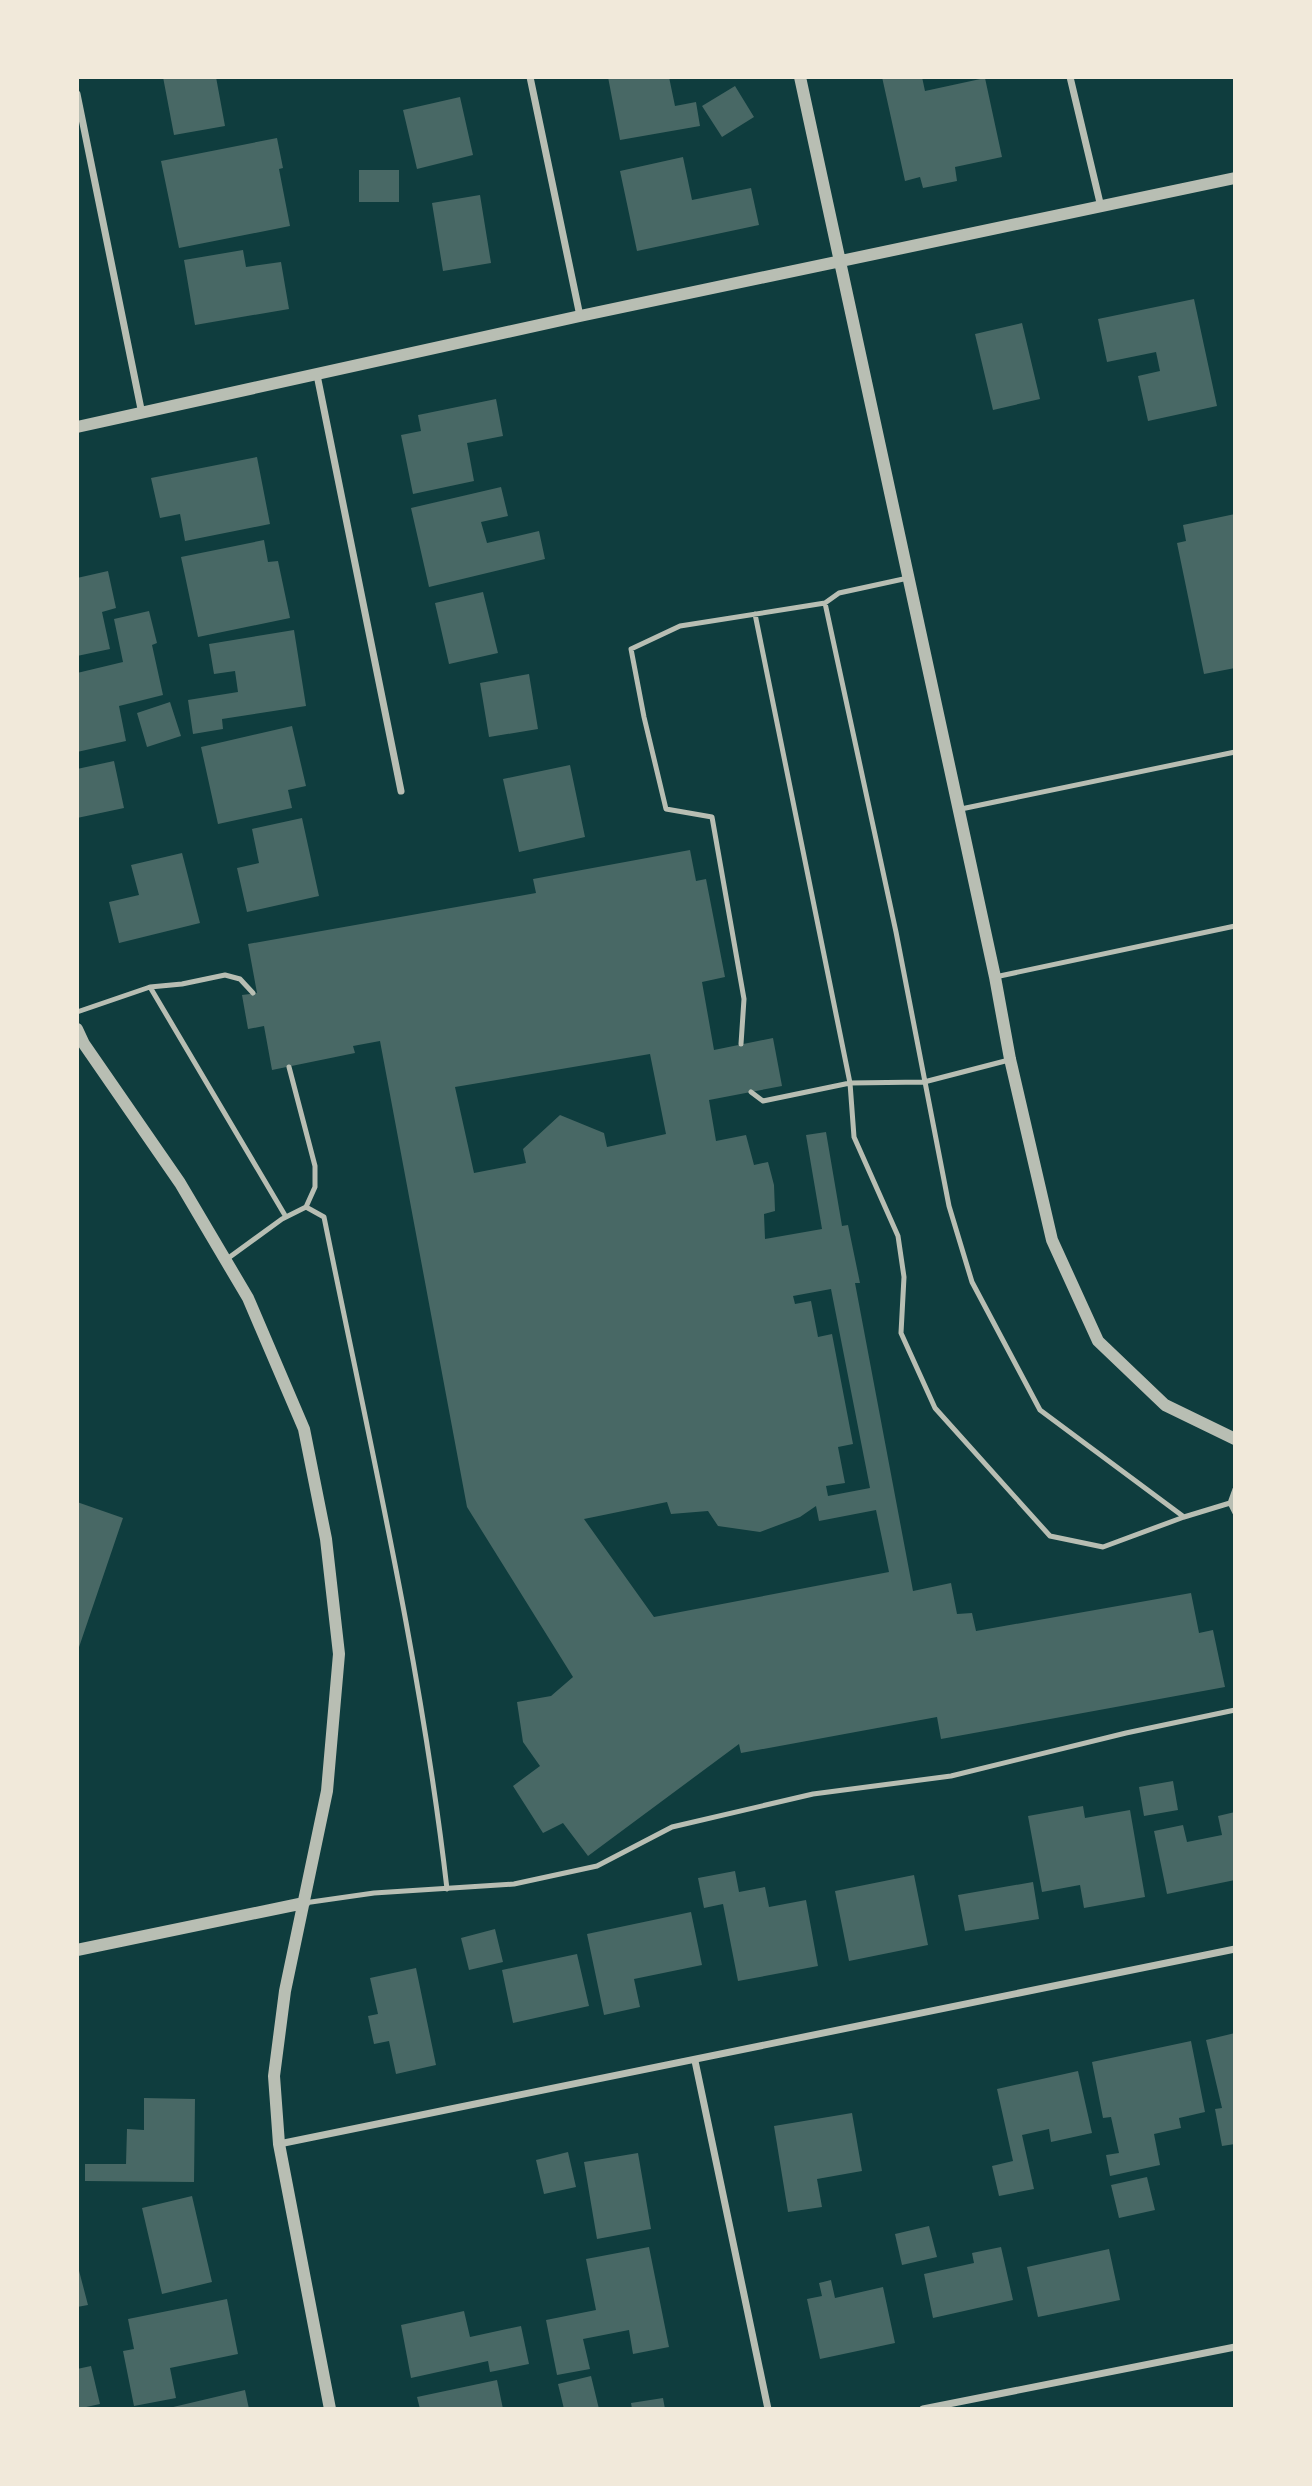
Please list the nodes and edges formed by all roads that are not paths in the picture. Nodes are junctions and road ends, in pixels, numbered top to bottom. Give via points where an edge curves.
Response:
1 (530, 77) edge
2 (800, 77) edge
3 (1070, 77) edge
4 (77, 94) edge
5 (1235, 178) edge
6 (1101, 207) junction
7 (839, 261) junction
8 (580, 316) junction
9 (317, 375) junction
10 (142, 414) junction
11 (77, 427) edge
12 (908, 578) junction
13 (825, 603) junction
14 (755, 614) junction
15 (1235, 752) edge
16 (401, 791) dead end
17 (959, 810) junction
18 (1235, 926) edge
19 (995, 977) junction
20 (150, 987) junction
21 (253, 993) dead end
22 (77, 1012) edge
23 (77, 1029) edge
24 (741, 1044) dead end
25 (1010, 1059) junction
26 (289, 1067) dead end
27 (924, 1082) junction
28 (849, 1083) junction
29 (751, 1092) dead end
30 (306, 1207) junction
31 (286, 1217) junction
32 (225, 1260) junction
33 (1235, 1440) edge
34 (1235, 1489) edge
35 (1232, 1505) edge
36 (1235, 1513) edge
37 (1184, 1517) junction
38 (1235, 1710) edge
39 (447, 1888) junction
40 (304, 1903) junction
41 (1235, 1949) edge
42 (77, 1950) edge
43 (695, 2061) junction
44 (279, 2144) junction
45 (1235, 2347) edge
46 (330, 2409) edge
47 (768, 2409) edge
48 (923, 2409) edge

1 - 8 street
2 - 7 street
3 - 6 street
4 - 10 street
5 - 6 street
6 - 7 street
7 - 8 street
7 - 12 street
8 - 9 street
9 - 10 street
9 - 16 street
10 - 11 street
12 - 13 lane via 839,593
12 - 17 street
13 - 14 lane
13 - 27 lane
14 - 24 lane via 680,626 631,649 666,809 712,817 744,999
14 - 28 lane
15 - 17 lane
17 - 19 street
18 - 19 lane
19 - 25 street
20 - 21 lane via 225,975 240,979
20 - 22 lane
20 - 31 lane
23 - 32 street via 180,1183
25 - 27 lane
25 - 33 street via 1052,1240 1098,1341 1165,1405
26 - 30 lane via 315,1166 315,1187
27 - 28 lane
27 - 37 lane via 949,1206 972,1282 1040,1410
28 - 29 lane via 763,1101
28 - 37 lane via 854,1137 898,1236 904,1277 901,1333 935,1408 1050,1536 1103,1547
30 - 31 lane
30 - 39 lane via 324,1217 436,1790
31 - 32 lane
32 - 40 street via 248,1298 304,1429 326,1539 339,1654 327,1791
34 - 35 lane
35 - 36 lane
35 - 37 lane
38 - 39 lane via 951,1776 813,1794 672,1827 597,1866 514,1884
39 - 40 lane
40 - 42 street
40 - 44 street via 285,1991 274,2076
41 - 43 street
43 - 44 street
43 - 47 street
44 - 46 street
45 - 48 street

